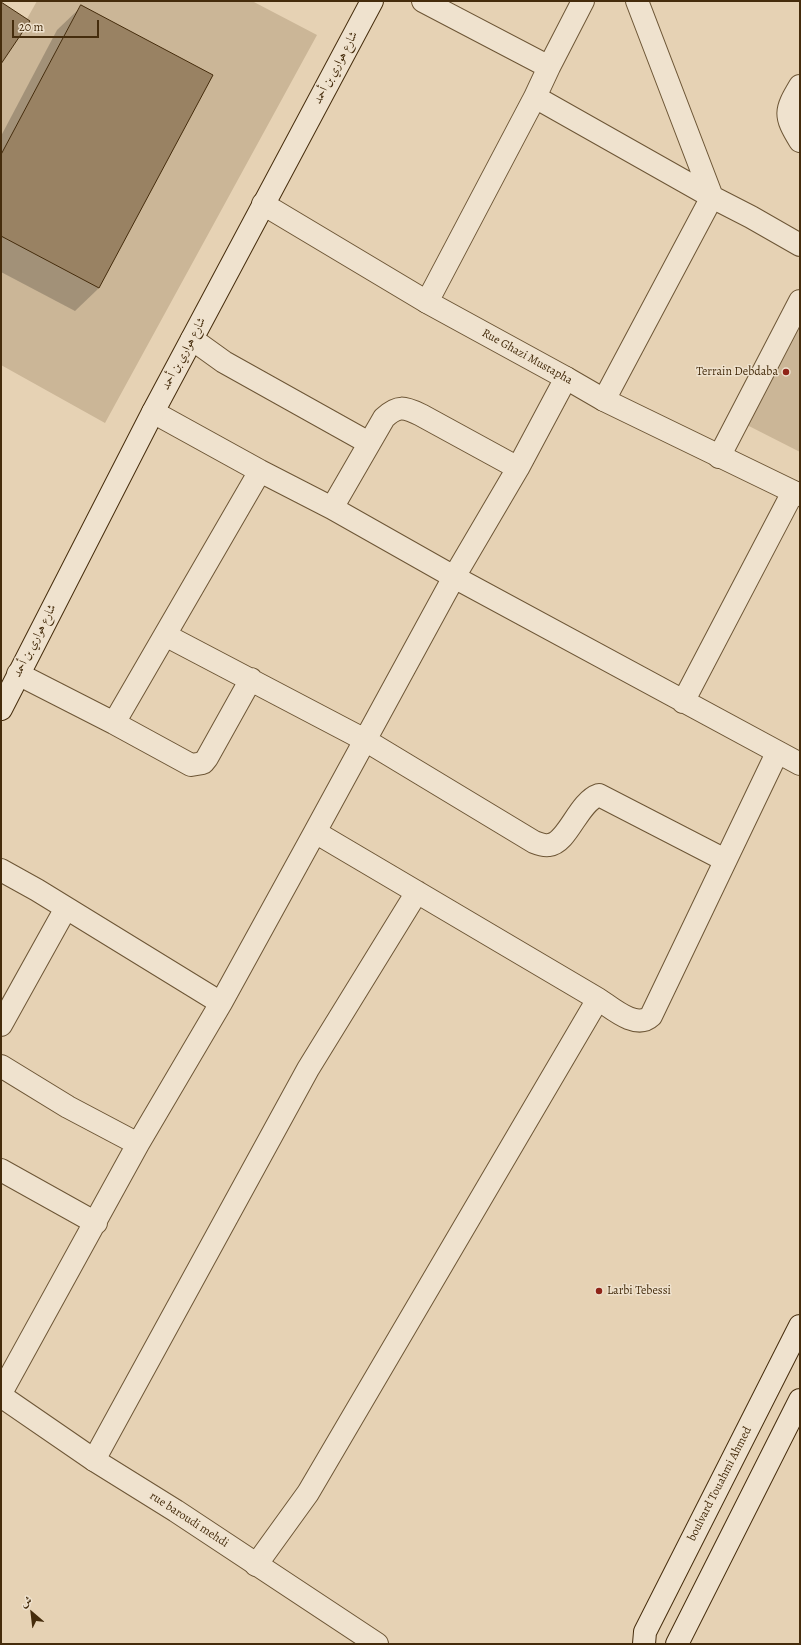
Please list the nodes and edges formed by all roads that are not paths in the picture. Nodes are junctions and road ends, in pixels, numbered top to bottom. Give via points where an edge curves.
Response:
1 (372, 1) edge
2 (423, 1) edge
3 (582, 1) edge
4 (637, 1) edge
5 (549, 67) junction
6 (800, 86) edge
7 (535, 97) junction
8 (800, 141) edge
9 (712, 197) junction
10 (263, 204) junction
11 (800, 245) edge
12 (800, 301) edge
13 (427, 302) junction
14 (192, 339) junction
15 (566, 378) junction
16 (604, 400) junction
17 (153, 412) junction
18 (369, 443) junction
19 (719, 457) junction
20 (518, 468) junction
21 (260, 471) junction
22 (796, 494) edge
23 (332, 508) junction
24 (454, 577) junction
25 (165, 635) junction
26 (18, 674) junction
27 (251, 679) junction
28 (684, 702) junction
29 (1, 709) edge
30 (114, 723) junction
31 (365, 740) junction
32 (777, 753) junction
33 (800, 764) edge
34 (315, 832) junction
35 (725, 860) junction
36 (1, 870) edge
37 (417, 892) junction
38 (66, 908) junction
39 (598, 999) junction
40 (221, 1003) junction
41 (1, 1025) edge
42 (1, 1066) edge
43 (138, 1144) junction
44 (1, 1170) edge
45 (96, 1223) junction
46 (800, 1326) edge
47 (1, 1395) edge
48 (800, 1400) edge
49 (94, 1460) junction
50 (256, 1565) junction
51 (377, 1644) edge
52 (644, 1644) edge
53 (677, 1644) edge

1 - 10 street, شارع هواري بن أحمد
2 - 5 street
3 - 5 street
4 - 9 street
5 - 7 street
6 - 8 street via 790,103 788,120
7 - 9 street
7 - 13 street
9 - 11 street
9 - 16 street
10 - 13 street, Rue Ghazi Mustapha
10 - 14 street, شارع هواري بن أحمد
12 - 19 street
13 - 15 street, Rue Ghazi Mustapha
14 - 17 street, شارع هواري بن أحمد
14 - 18 street via 224,362
15 - 16 street, Rue Ghazi Mustapha
15 - 20 street
16 - 19 street, Rue Ghazi Mustapha
17 - 21 street
17 - 26 street, شارع هواري بن أحمد
18 - 20 street via 384,418 400,408 421,415
18 - 23 street
19 - 22 street, Rue Ghazi Mustapha
20 - 24 street
21 - 23 street
21 - 25 street
22 - 28 street
23 - 24 street
24 - 28 street
24 - 31 street
25 - 27 street
25 - 30 street
26 - 29 street, شارع هواري بن أحمد
26 - 30 street
27 - 30 street via 207,758 197,765 191,766
27 - 31 street
28 - 32 street
31 - 34 street
31 - 35 street via 544,846 560,839 588,800 599,795
32 - 33 street
32 - 35 street
34 - 37 street
34 - 40 street
35 - 39 street via 651,1016 647,1020 637,1021
36 - 38 street
37 - 39 street
37 - 49 street via 308,1069
38 - 40 street
38 - 41 street
39 - 50 street via 308,1493
40 - 43 street
42 - 43 street via 68,1107
43 - 45 street
44 - 45 street
45 - 47 street
46 - 52 street, boulvard Touahmi Ahmed via 645,1632
47 - 49 street, rue baroudi mehdi
48 - 53 street
49 - 50 street, rue baroudi mehdi
50 - 51 street, rue baroudi mehdi

